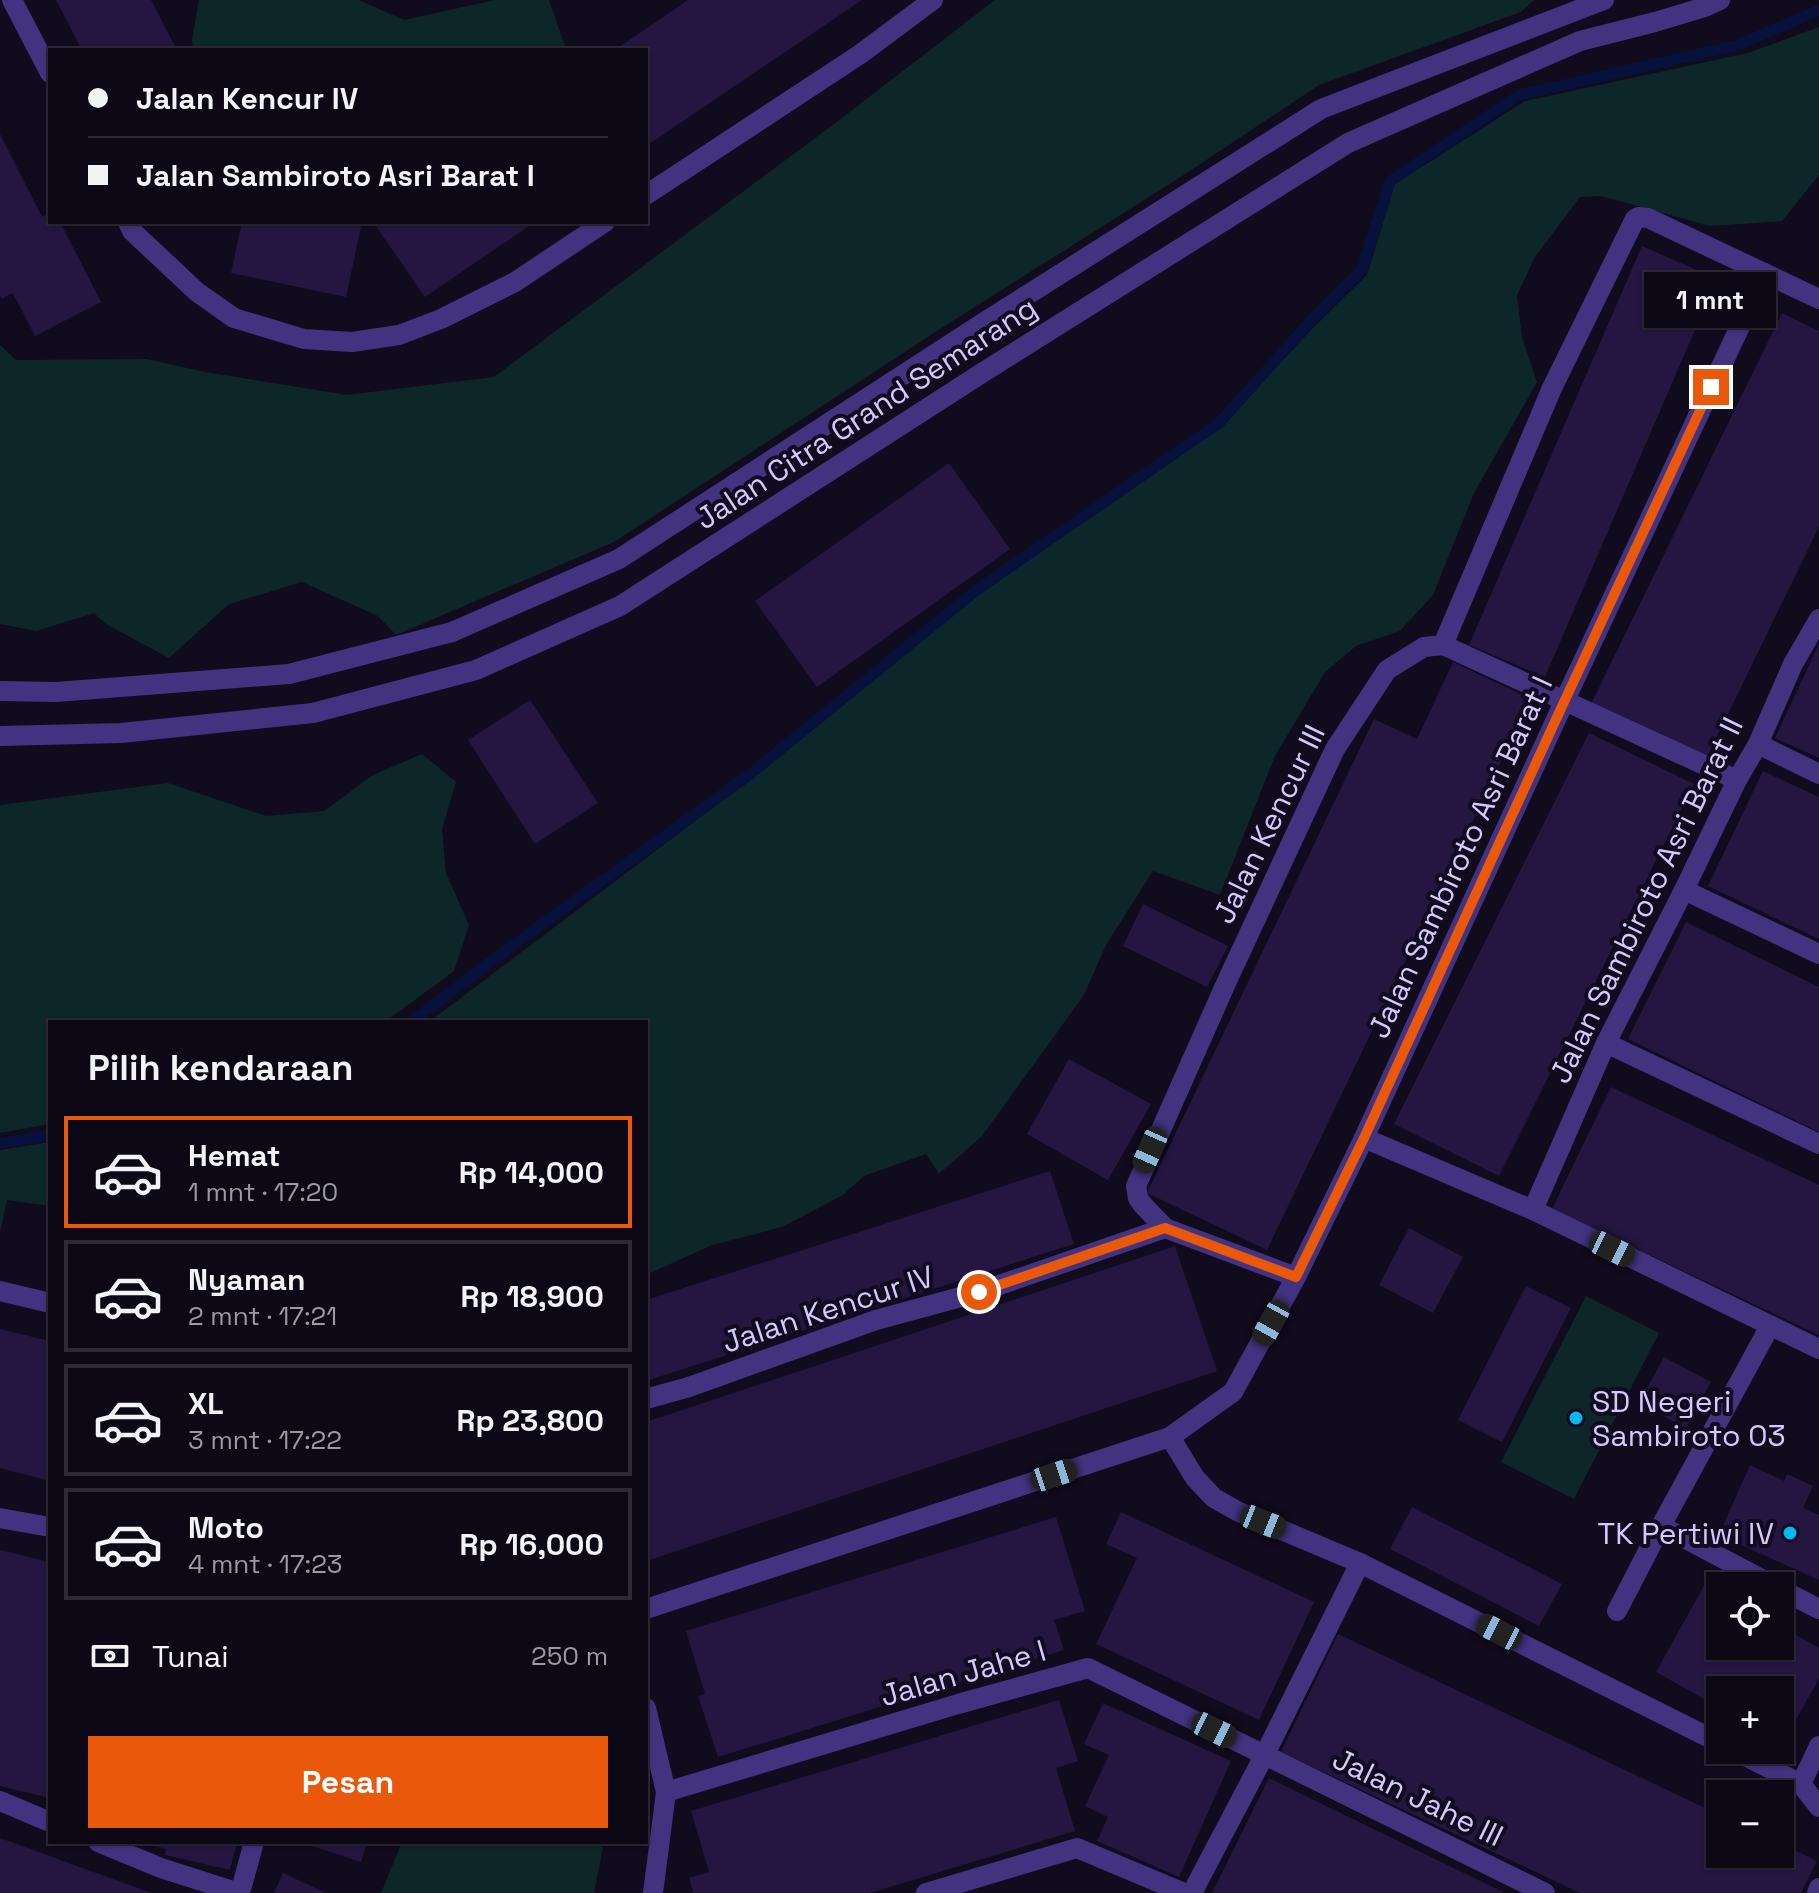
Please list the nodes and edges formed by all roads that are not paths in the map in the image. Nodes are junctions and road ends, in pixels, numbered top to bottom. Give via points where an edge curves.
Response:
1 (12, 0) edge
2 (933, 0) edge
3 (1604, 0) edge
4 (1720, 0) edge
5 (1568, 14) junction
6 (1580, 41) junction
7 (48, 69) edge
8 (648, 194) edge
9 (129, 224) edge
10 (602, 224) edge
11 (1765, 273) junction
12 (1819, 299) edge
13 (1819, 619) edge
14 (1443, 645) junction
15 (0, 691) edge
16 (1564, 702) junction
17 (0, 736) edge
18 (1758, 744) junction
19 (1819, 774) edge
20 (1737, 780) junction
21 (1684, 890) junction
22 (1819, 954) edge
23 (1606, 1043) junction
24 (1364, 1138) junction
25 (1819, 1144) edge
26 (1533, 1210) junction
27 (1165, 1228) junction
28 (1296, 1277) junction
29 (0, 1291) edge
30 (48, 1303) edge
31 (1770, 1326) junction
32 (1819, 1349) edge
33 (648, 1398) edge
34 (1170, 1437) junction
35 (0, 1518) edge
36 (1661, 1526) junction
37 (48, 1527) edge
38 (1360, 1563) junction
39 (1748, 1572) edge
40 (1794, 1596) edge
41 (648, 1608) edge
42 (1819, 1609) edge
43 (1617, 1611) dead end
44 (648, 1716) edge
45 (1706, 1736) edge
46 (1819, 1746) edge
47 (1265, 1754) junction
48 (1761, 1764) edge
49 (1801, 1784) junction
50 (666, 1792) junction
51 (1, 1801) edge
52 (1819, 1807) edge
53 (48, 1821) edge
54 (103, 1844) edge
55 (253, 1844) edge
56 (240, 1893) edge
57 (653, 1893) edge
58 (926, 1893) edge
59 (1184, 1893) edge
60 (1192, 1893) edge
61 (1545, 1893) edge

1 - 7 street
2 - 8 street
3 - 5 street, Jalan Citra Grand Semarang
4 - 6 street, Jalan Citra Grand Semarang
5 - 6 street
5 - 15 street, Jalan Citra Grand Semarang via 1321,109 619,559 452,632 289,674 56,692
6 - 17 street, Jalan Citra Grand Semarang via 1348,143 620,606 476,670 313,713 121,733
9 - 10 street via 197,292 234,318 304,339 352,342 399,335 441,319 515,282
11 - 12 street
11 - 14 street via 1648,218 1635,219 1552,388
11 - 16 street, Jalan Sambiroto Asri Barat I
13 - 18 street, Jalan Sambiroto Asri Barat II
14 - 16 street
14 - 27 street, Jalan Kencur III via 1424,647 1387,670 1335,749 1138,1178 1138,1198
16 - 20 street
16 - 24 street, Jalan Sambiroto Asri Barat I
18 - 19 street
18 - 20 street, Jalan Sambiroto Asri Barat II
20 - 21 street, Jalan Sambiroto Asri Barat II
21 - 22 street
21 - 23 street, Jalan Sambiroto Asri Barat II
23 - 25 street
23 - 26 street, Jalan Sambiroto Asri Barat II
24 - 26 street
24 - 28 street, Jalan Sambiroto Asri Barat I
26 - 31 street
27 - 28 street, Jalan Kencur III
27 - 33 street, Jalan Kencur IV
28 - 34 street, Jalan Sambiroto Asri Barat I via 1233,1392
29 - 30 street
31 - 32 street
31 - 36 street
34 - 38 street via 1214,1498
34 - 41 street, Jalan Sambiroto Asri Barat I
35 - 37 street
36 - 39 street
36 - 43 street
38 - 45 street
38 - 47 street
40 - 42 street
44 - 50 street
46 - 49 street
47 - 50 street, Jalan Jahe I via 1088,1668
47 - 60 street
47 - 61 street, Jalan Jahe III
48 - 49 street
49 - 52 street
50 - 57 street
51 - 53 street
54 - 56 street
55 - 56 street
58 - 59 street via 1077,1848

